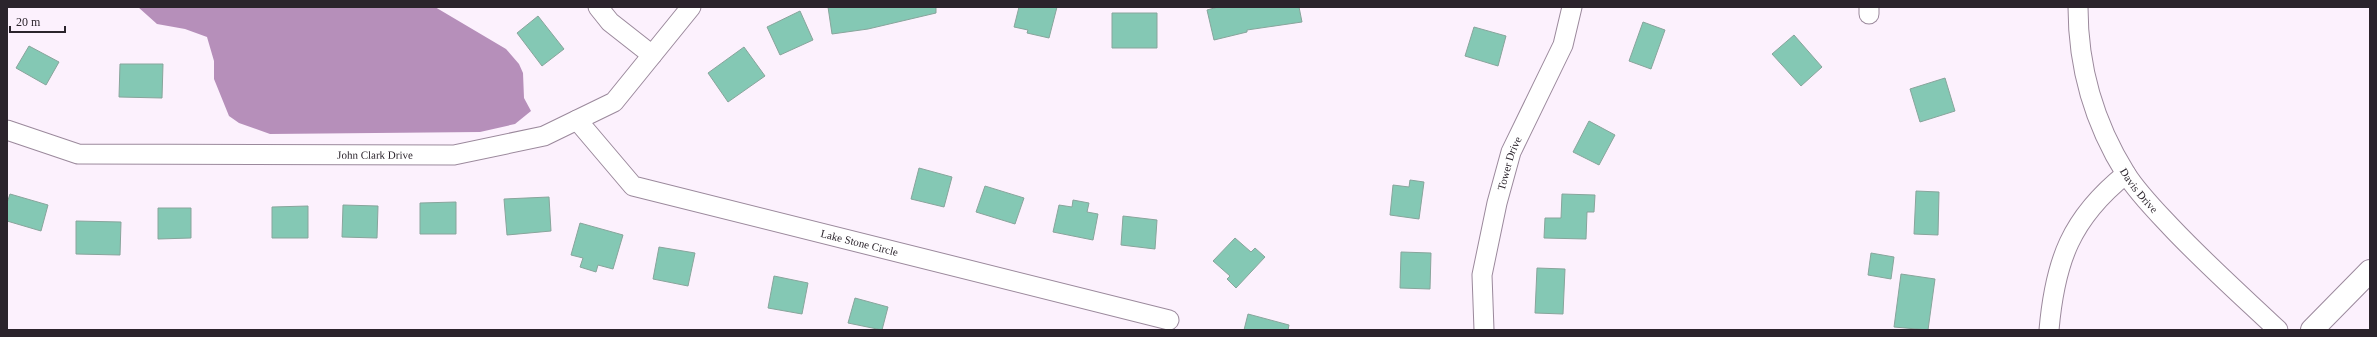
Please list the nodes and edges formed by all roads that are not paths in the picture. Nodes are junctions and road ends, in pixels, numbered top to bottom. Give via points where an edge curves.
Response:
1 (598, 7) edge
2 (692, 7) edge
3 (1572, 7) edge
4 (2078, 7) edge
5 (652, 55) junction
6 (577, 120) junction
7 (7, 130) edge
8 (2126, 174) junction
9 (2370, 271) edge
10 (1169, 320) dead end
11 (1484, 330) edge
12 (2049, 330) edge
13 (2278, 330) edge
14 (2312, 330) edge

1 - 5 street via 610,22
2 - 5 street, John Clark Drive
3 - 11 street, Tower Drive via 1563,45 1511,152 1496,203 1482,275
4 - 8 street, Davis Drive via 2082,61 2088,89 2107,140
5 - 6 street, John Clark Drive via 614,102
6 - 7 street, John Clark Drive via 544,136 454,155 78,154
6 - 10 street, Lake Stone Circle via 632,186
8 - 12 street via 2096,202 2067,244 2059,265
8 - 13 street, Davis Drive via 2146,201 2183,240
9 - 14 main road

